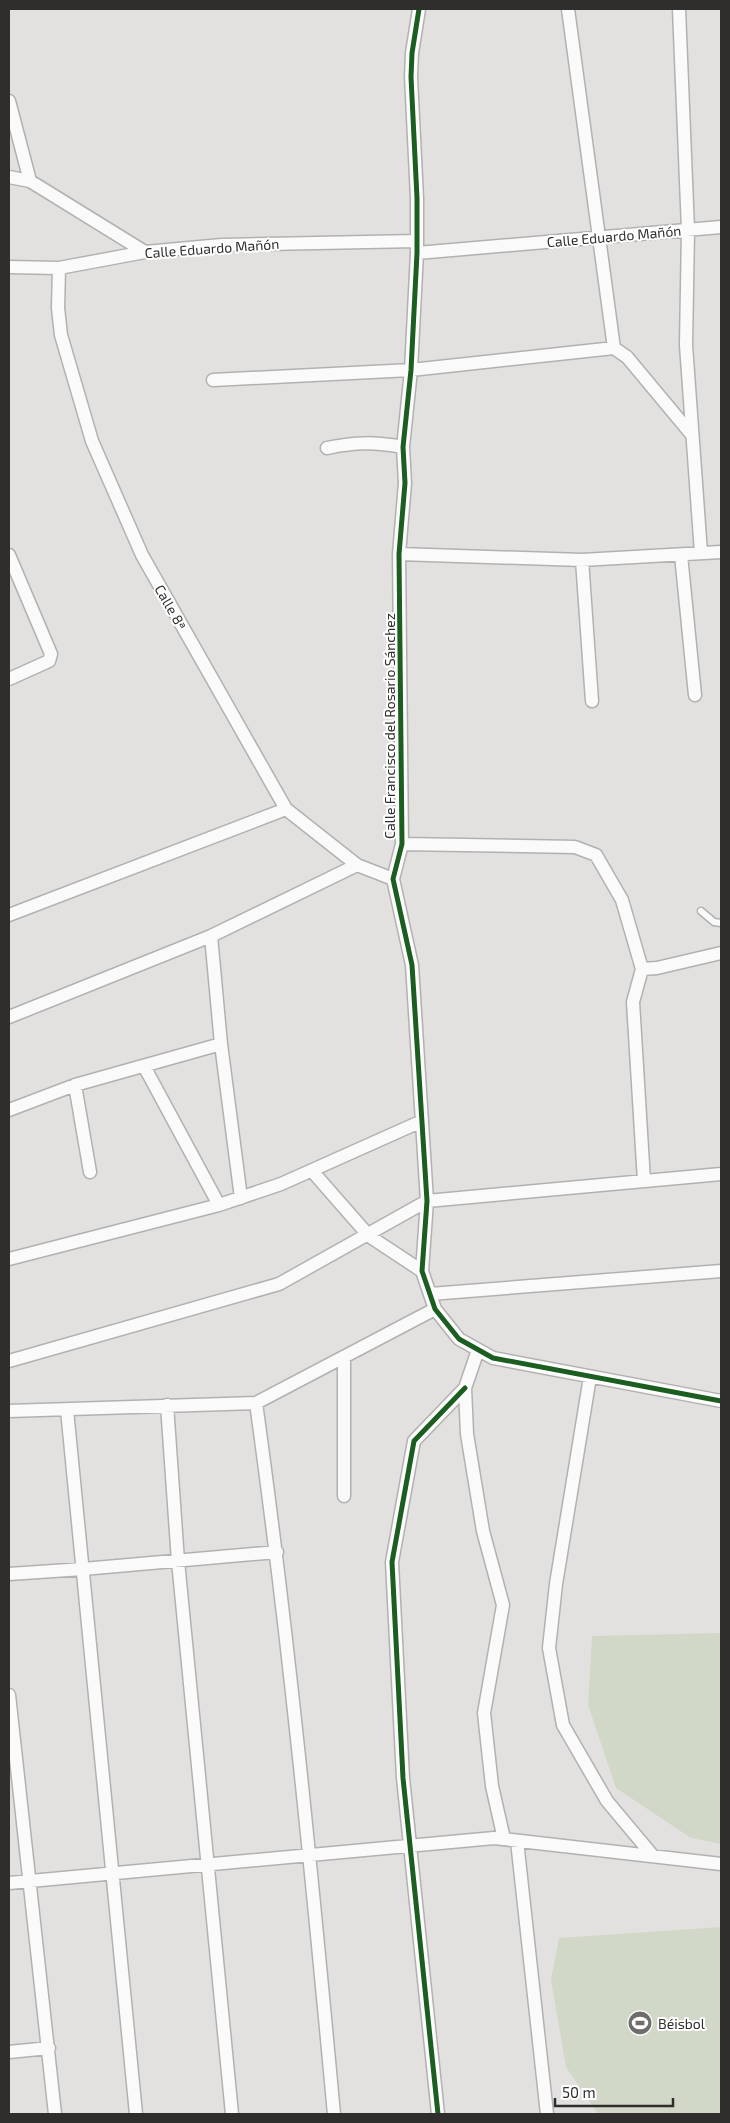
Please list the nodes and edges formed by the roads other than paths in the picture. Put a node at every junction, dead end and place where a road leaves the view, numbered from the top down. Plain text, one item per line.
1 (420, 9) edge
2 (568, 9) edge
3 (679, 9) edge
4 (9, 101) edge
5 (9, 177) edge
6 (30, 181) junction
7 (721, 227) edge
8 (688, 230) junction
9 (598, 237) junction
10 (417, 247) junction
11 (145, 252) junction
12 (9, 267) edge
13 (59, 268) junction
14 (614, 348) junction
15 (411, 370) junction
16 (213, 380) dead end
17 (692, 435) junction
18 (403, 447) junction
19 (327, 448) dead end
20 (721, 552) edge
21 (702, 553) junction
22 (399, 554) junction
23 (9, 555) edge
24 (681, 555) junction
25 (582, 560) junction
26 (14, 582) edge
27 (9, 678) edge
28 (695, 695) dead end
29 (592, 700) dead end
30 (286, 809) junction
31 (402, 844) junction
32 (357, 865) junction
33 (393, 879) junction
34 (701, 911) dead end
35 (9, 915) edge
36 (721, 923) edge
37 (211, 936) junction
38 (721, 953) edge
39 (642, 969) junction
40 (9, 1017) edge
41 (221, 1044) junction
42 (144, 1066) junction
43 (75, 1086) junction
44 (9, 1110) edge
45 (422, 1121) junction
46 (90, 1172) dead end
47 (313, 1172) junction
48 (721, 1174) edge
49 (644, 1181) junction
50 (241, 1198) junction
51 (427, 1201) junction
52 (219, 1205) junction
53 (368, 1236) junction
54 (9, 1259) edge
55 (422, 1271) junction
56 (721, 1271) edge
57 (430, 1294) junction
58 (435, 1309) junction
59 (478, 1350) junction
60 (344, 1357) junction
61 (9, 1361) edge
62 (590, 1378) junction
63 (465, 1388) junction
64 (721, 1402) edge
65 (256, 1403) junction
66 (167, 1405) junction
67 (67, 1410) junction
68 (9, 1411) edge
69 (344, 1496) dead end
70 (277, 1552) junction
71 (178, 1560) junction
72 (83, 1570) junction
73 (9, 1574) edge
74 (9, 1695) edge
75 (510, 1840) junction
76 (411, 1844) junction
77 (310, 1854) junction
78 (653, 1856) junction
79 (208, 1864) junction
80 (721, 1864) edge
81 (112, 1873) junction
82 (31, 1881) junction
83 (9, 1884) edge
84 (48, 2048) junction
85 (9, 2052) edge
86 (55, 2114) edge
87 (136, 2114) edge
88 (232, 2114) edge
89 (334, 2114) edge
90 (438, 2114) edge
91 (547, 2114) edge

1 - 10 street, Calle Francisco del Rosario Sánchez
2 - 9 street
3 - 8 street
4 - 6 street
5 - 6 street
6 - 11 street
7 - 8 street, Calle Eduardo Mañón
8 - 9 street, Calle Eduardo Mañón
8 - 17 street
9 - 10 street, Calle Eduardo Mañón
9 - 14 street
10 - 11 street, Calle Eduardo Mañón
10 - 15 street, Calle Francisco del Rosario Sánchez
11 - 13 street, Calle Eduardo Mañón
12 - 13 street, Calle Eduardo Mañón
13 - 30 street, Calle 8ª
14 - 15 street
14 - 17 street
15 - 16 street
15 - 18 street, Calle Francisco del Rosario Sánchez
17 - 21 street
18 - 19 street
18 - 22 street, Calle Francisco del Rosario Sánchez
20 - 21 street
21 - 24 street
22 - 25 street
22 - 31 street, Calle Francisco del Rosario Sánchez
23 - 26 street
24 - 25 street
24 - 28 street
25 - 29 street
26 - 27 street
30 - 32 street, Calle 8ª
30 - 35 street
31 - 33 street, Calle Francisco del Rosario Sánchez
31 - 39 street
32 - 33 street, Calle 8ª
32 - 37 street
33 - 45 street, Calle Francisco del Rosario Sánchez
34 - 36 lane
37 - 40 street
37 - 41 street
38 - 39 street
39 - 49 street
41 - 42 street
41 - 50 street
42 - 43 street
42 - 52 street
43 - 44 street
43 - 46 street
45 - 47 street
45 - 51 street, Calle Francisco del Rosario Sánchez
47 - 50 street
47 - 53 street
48 - 49 street
49 - 51 street
50 - 52 street
51 - 53 street
51 - 55 street, Calle Francisco del Rosario Sánchez
52 - 54 street
53 - 55 street
53 - 61 street
55 - 57 street, Calle Francisco del Rosario Sánchez
56 - 57 street
57 - 58 street, Calle Francisco del Rosario Sánchez
58 - 59 street, Calle Francisco del Rosario Sánchez
58 - 60 street
59 - 62 street, Calle Francisco del Rosario Sánchez
59 - 63 street
60 - 65 street
60 - 69 street
62 - 64 street, Calle Francisco del Rosario Sánchez
62 - 78 street
63 - 75 street
63 - 76 street
65 - 66 street
65 - 70 street
66 - 67 street
66 - 71 street
67 - 68 street
67 - 72 street
70 - 71 street
70 - 77 street
71 - 72 street
71 - 79 street
72 - 73 street
72 - 81 street
74 - 82 street
75 - 76 street
75 - 78 street
75 - 91 street
76 - 77 street
76 - 90 street
77 - 79 street
77 - 89 street
78 - 80 street
79 - 81 street
79 - 88 street
81 - 82 street
81 - 87 street
82 - 83 street
82 - 84 street
84 - 85 street
84 - 86 street

